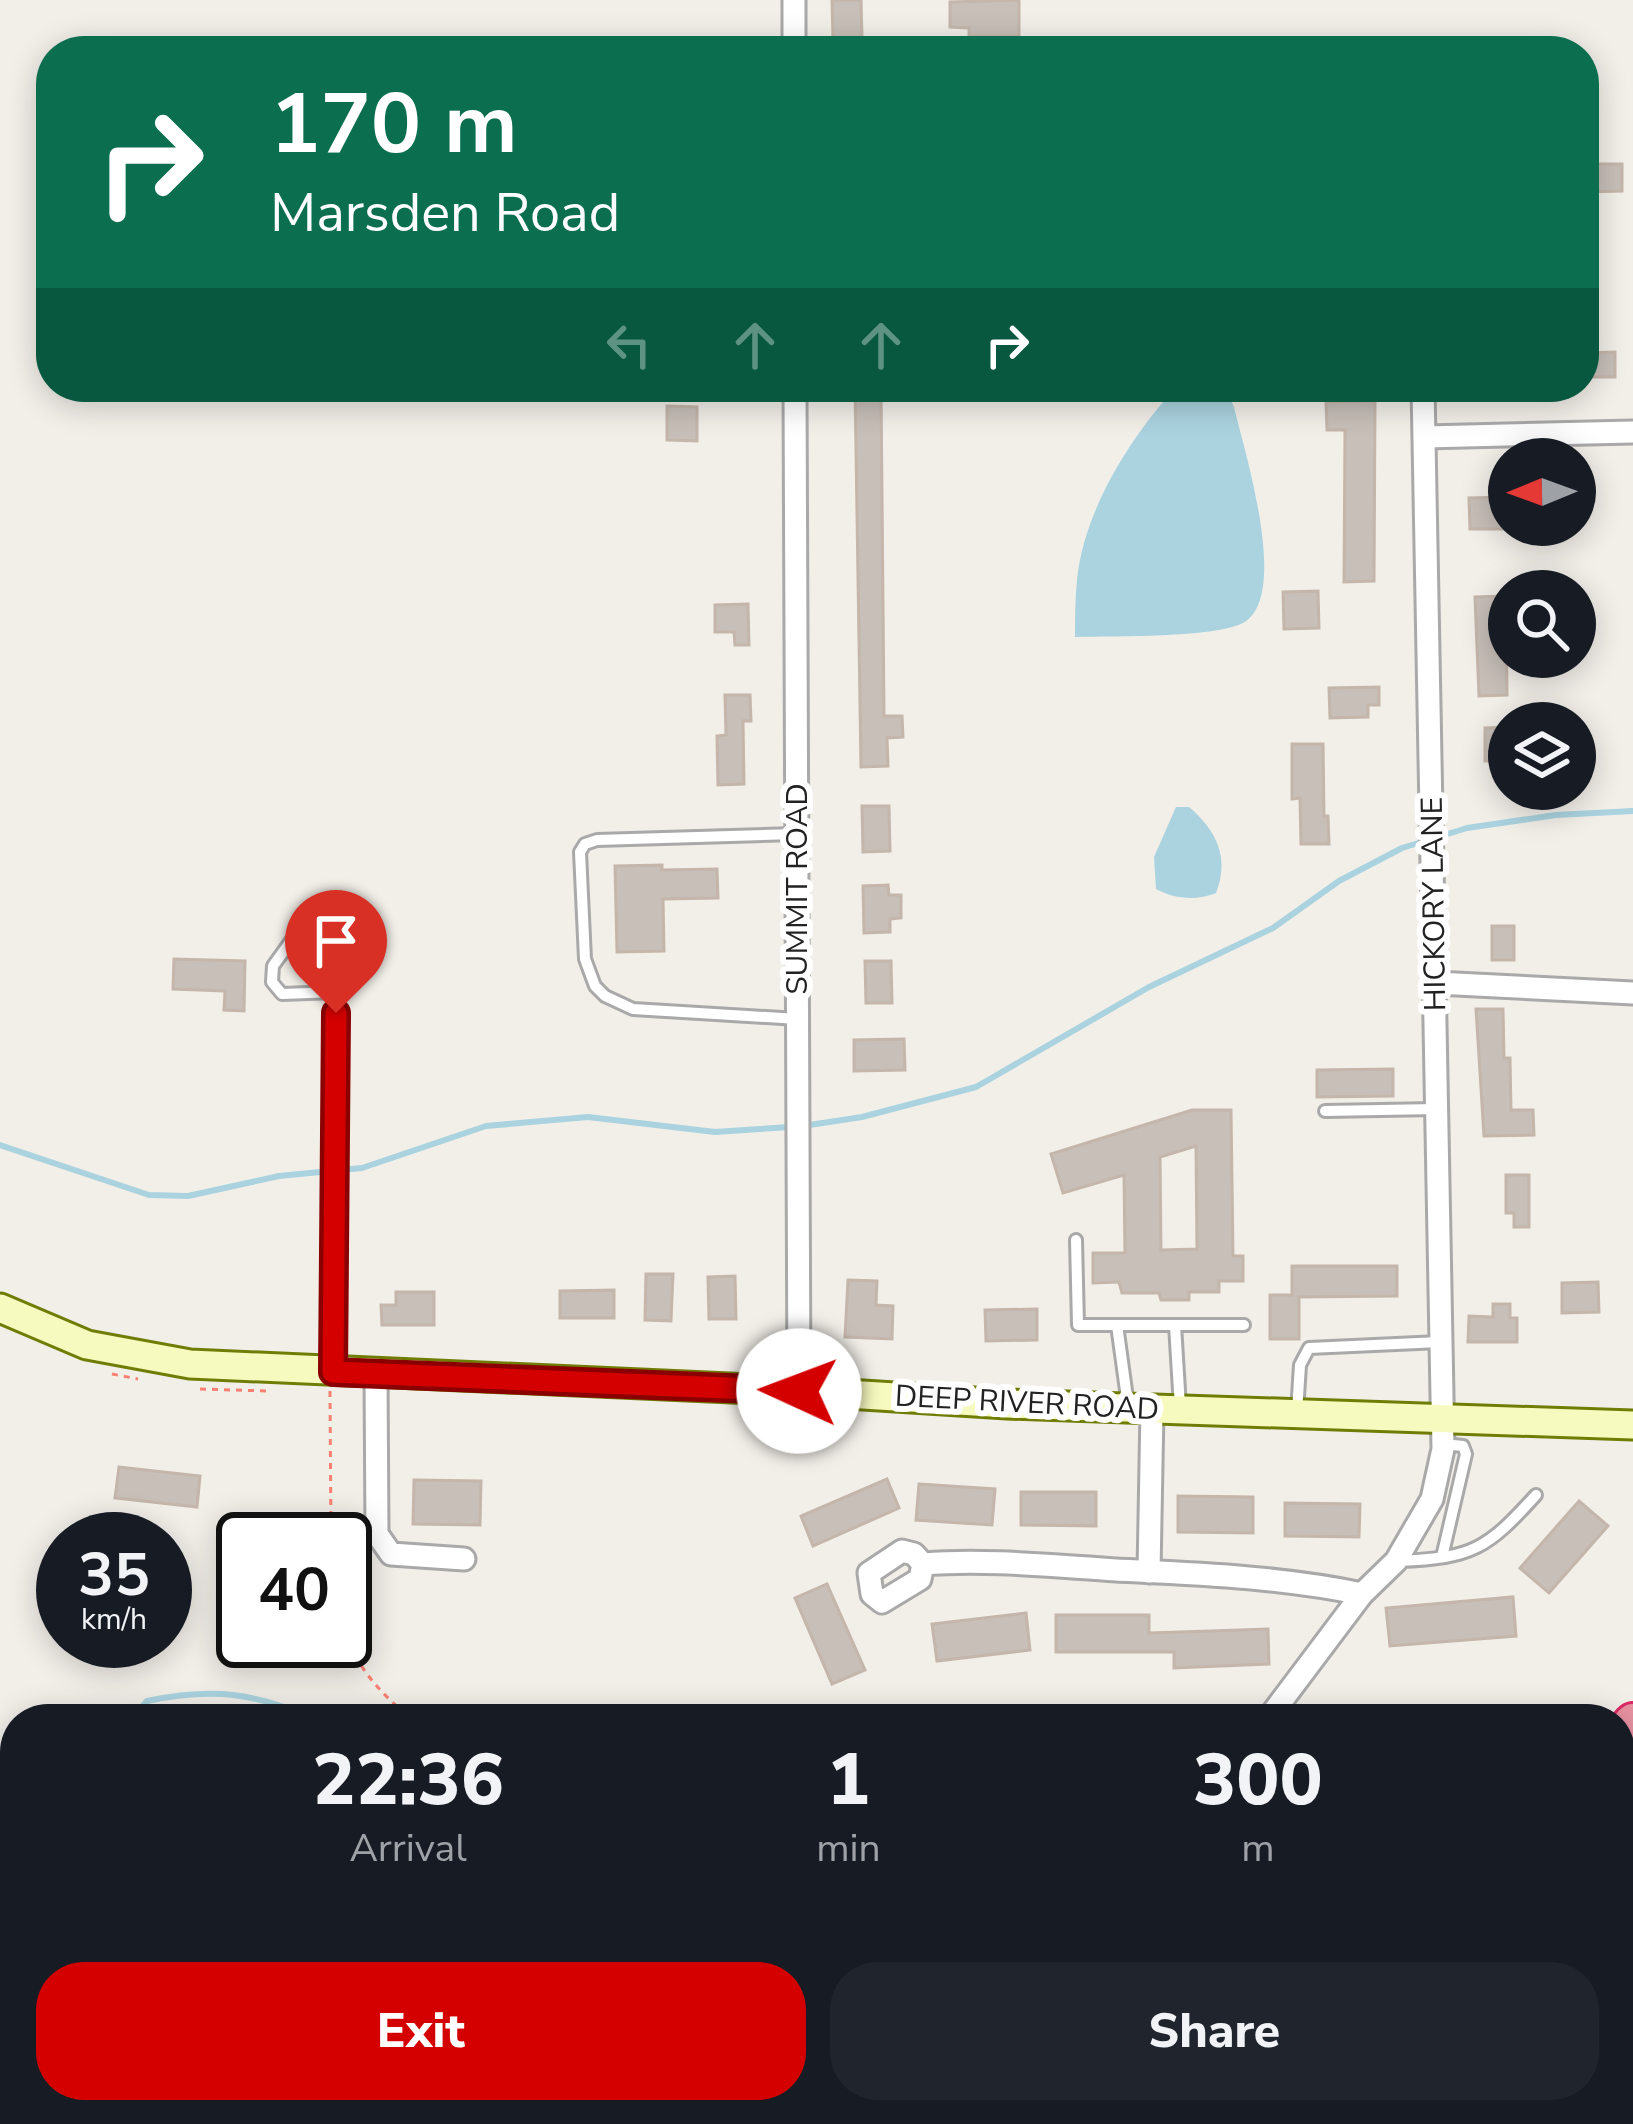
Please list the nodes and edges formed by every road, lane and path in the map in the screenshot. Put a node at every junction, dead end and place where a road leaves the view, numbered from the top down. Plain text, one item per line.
1 (794, 0) edge
2 (794, 36) edge
3 (795, 402) edge
4 (1424, 402) edge
5 (1633, 432) edge
6 (1425, 437) junction
7 (797, 834) junction
8 (1436, 983) junction
9 (1633, 993) edge
10 (336, 1002) junction
11 (798, 1019) junction
12 (1438, 1108) junction
13 (1325, 1112) dead end
14 (1076, 1240) dead end
15 (0, 1308) edge
16 (1117, 1325) junction
17 (1174, 1325) junction
18 (1244, 1325) dead end
19 (1443, 1342) junction
20 (376, 1373) junction
21 (331, 1381) junction
22 (799, 1391) junction
23 (1153, 1410) junction
24 (1297, 1415) junction
25 (1633, 1426) edge
26 (1453, 1428) junction
27 (1466, 1454) junction
28 (1536, 1495) dead end
29 (331, 1512) edge
30 (1442, 1557) junction
31 (464, 1559) dead end
32 (1396, 1561) junction
33 (923, 1564) dead end
34 (1149, 1572) junction
35 (1362, 1594) junction
36 (364, 1668) edge
37 (394, 1704) edge
38 (1284, 1704) edge

1 - 2 street
3 - 7 street, SUMMIT ROAD
4 - 6 street, HICKORY LANE
5 - 6 street
6 - 8 street, HICKORY LANE
7 - 11 street, SUMMIT ROAD
7 - 11 lane
8 - 9 street
8 - 12 street, HICKORY LANE
10 - 10 lane
10 - 21 street
11 - 22 street, SUMMIT ROAD
12 - 13 lane
12 - 19 street, HICKORY LANE
14 - 16 lane
15 - 21 street, DEEP RIVER ROAD
16 - 17 lane
16 - 23 lane
17 - 18 lane
17 - 23 lane
19 - 24 lane
19 - 26 street, HICKORY LANE
20 - 21 street, DEEP RIVER ROAD
20 - 22 street, DEEP RIVER ROAD
20 - 31 street
21 - 29 path
22 - 23 street, DEEP RIVER ROAD
23 - 24 street, DEEP RIVER ROAD
23 - 34 street
24 - 26 street, DEEP RIVER ROAD
25 - 26 street, DEEP RIVER ROAD
26 - 27 lane
26 - 27 lane
26 - 32 street, HICKORY LANE
27 - 30 lane
28 - 30 lane
30 - 32 lane
32 - 35 street, HICKORY LANE
33 - 34 street
34 - 35 street
35 - 38 street, HICKORY LANE
36 - 37 path

